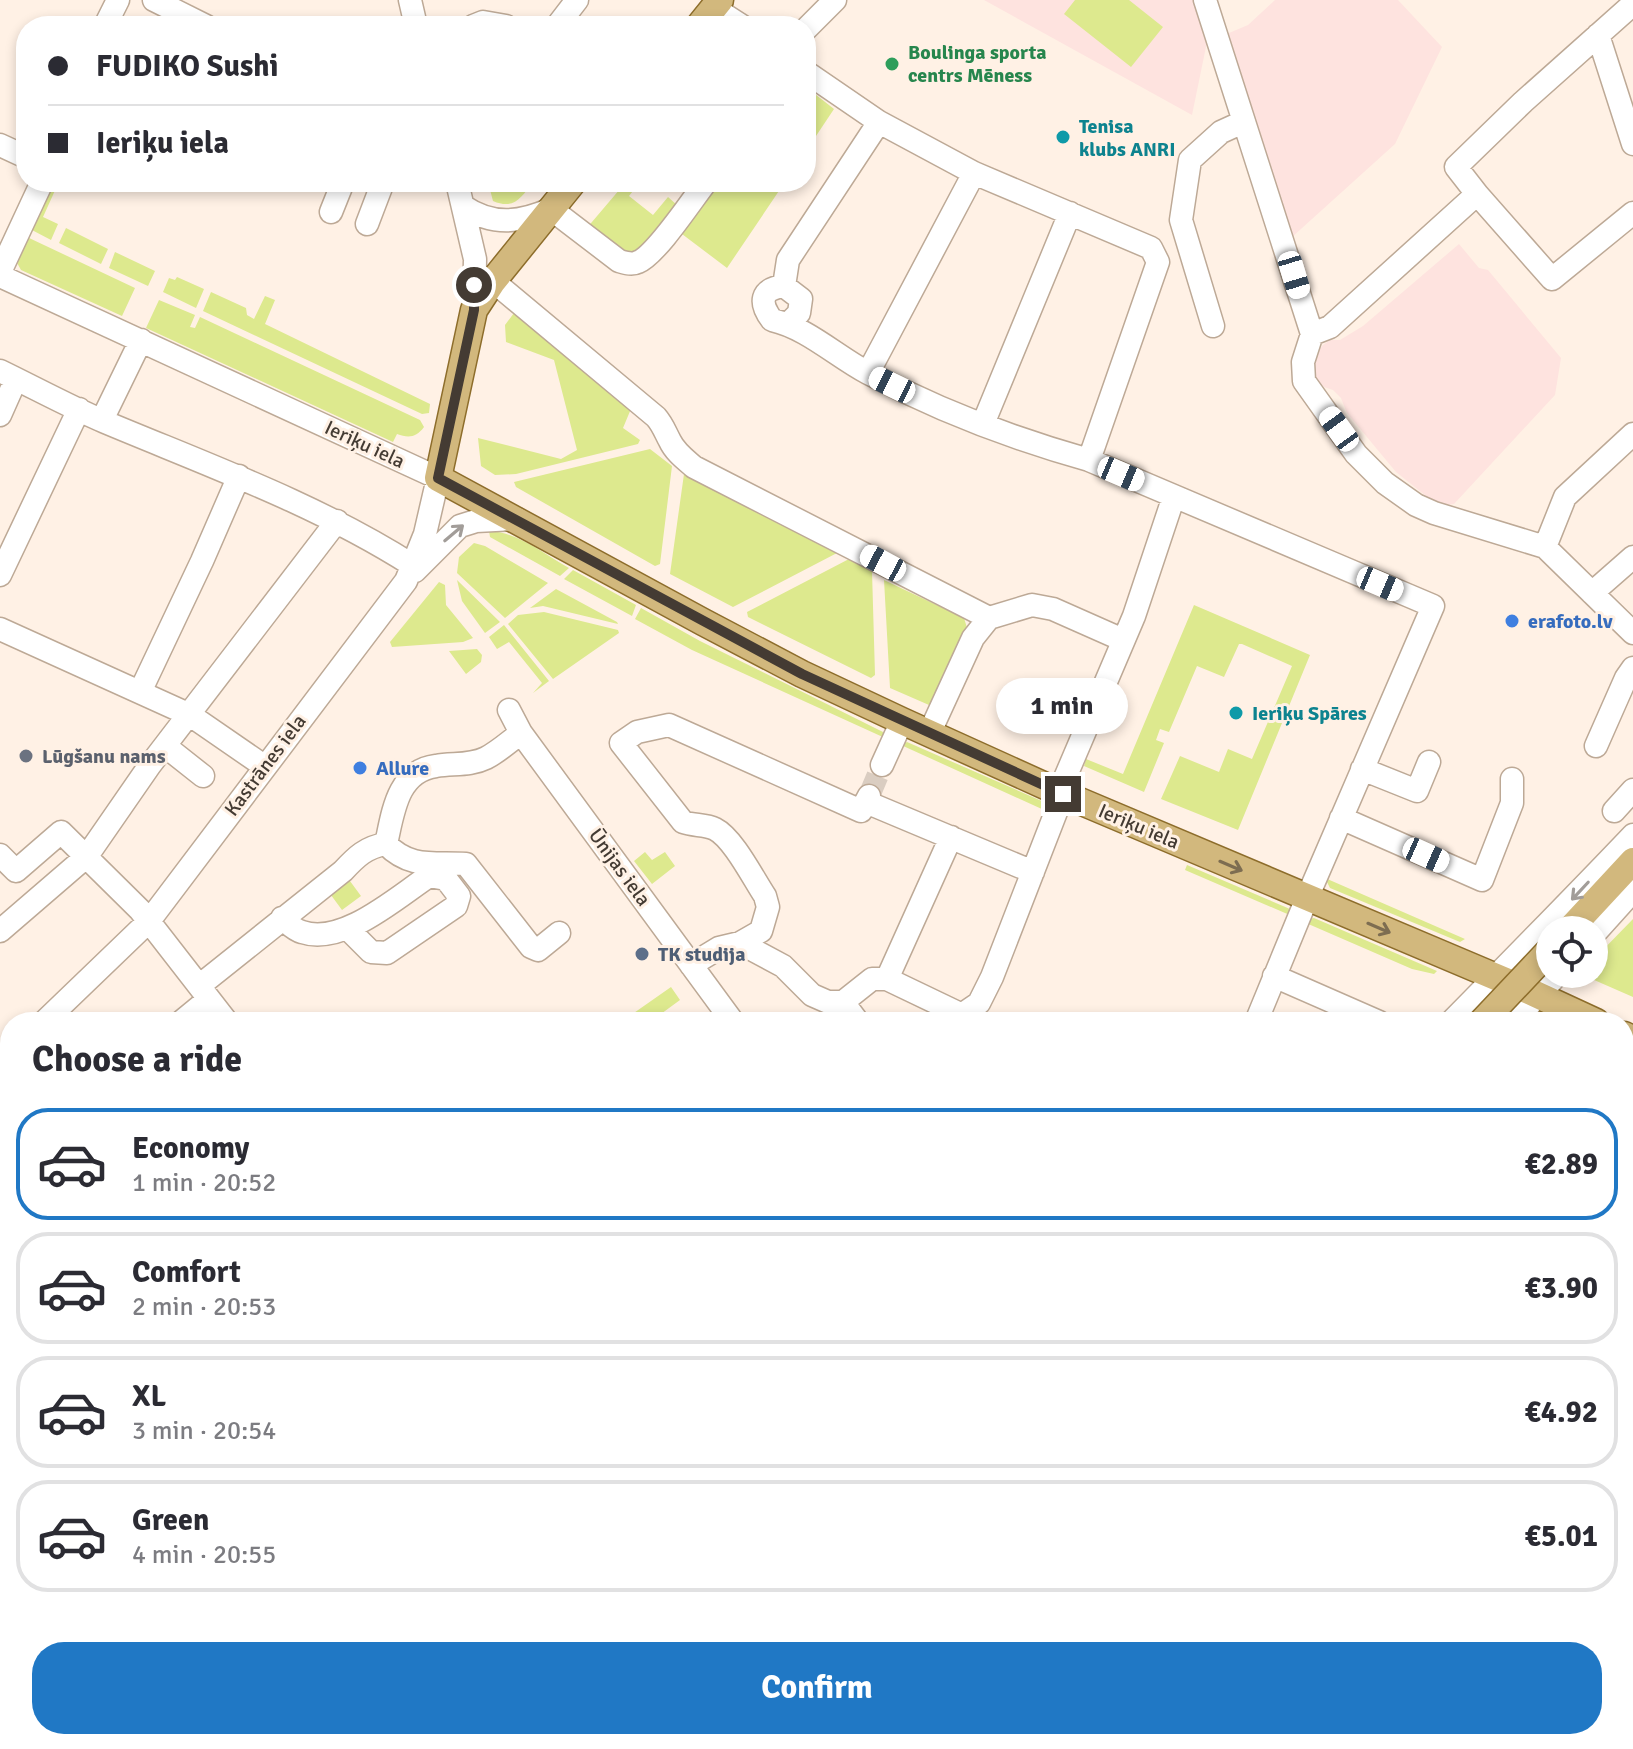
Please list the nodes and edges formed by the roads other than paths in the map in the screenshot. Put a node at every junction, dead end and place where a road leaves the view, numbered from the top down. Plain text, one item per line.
1 (154, 0) edge
2 (577, 0) edge
3 (835, 0) edge
4 (1211, 3) edge
5 (1633, 4) edge
6 (184, 16) edge
7 (565, 16) edge
8 (816, 19) edge
9 (1598, 35) junction
10 (816, 79) edge
11 (879, 122) junction
12 (1243, 122) junction
13 (1633, 144) edge
14 (974, 173) junction
15 (37, 192) edge
16 (339, 192) edge
17 (379, 192) edge
18 (460, 192) edge
19 (565, 192) edge
20 (698, 192) edge
21 (1477, 194) junction
22 (463, 206) junction
23 (551, 209) junction
24 (331, 212) dead end
25 (1070, 213) junction
26 (1633, 213) edge
27 (367, 224) dead end
28 (1190, 249) junction
29 (1157, 257) junction
30 (0, 274) edge
31 (493, 281) junction
32 (474, 310) junction
33 (1213, 326) dead end
34 (1312, 334) junction
35 (141, 340) junction
36 (868, 373) junction
37 (8, 375) edge
38 (79, 409) junction
39 (0, 415) edge
40 (102, 420) junction
41 (983, 424) junction
42 (1633, 434) edge
43 (1089, 460) junction
44 (239, 476) junction
45 (438, 478) junction
46 (1174, 496) junction
47 (518, 519) junction
48 (337, 521) junction
49 (1545, 547) junction
50 (1633, 557) edge
51 (409, 573) junction
52 (0, 575) edge
53 (1592, 593) junction
54 (989, 618) junction
55 (0, 629) edge
56 (1633, 633) edge
57 (1123, 640) junction
58 (1633, 668) edge
59 (140, 692) junction
60 (509, 710) dead end
61 (190, 715) junction
62 (902, 721) junction
63 (521, 733) junction
64 (929, 734) junction
65 (165, 746) junction
66 (1596, 746) dead end
67 (1429, 762) dead end
68 (882, 765) tunnel mouth
69 (264, 766) junction
70 (1362, 769) junction
71 (203, 776) dead end
72 (1512, 779) dead end
73 (1633, 790) edge
74 (1061, 793) junction
75 (1614, 811) dead end
76 (1341, 818) junction
77 (1633, 835) edge
78 (951, 837) junction
79 (386, 844) junction
80 (0, 855) edge
81 (87, 856) junction
82 (1633, 861) edge
83 (1033, 872) junction
84 (1633, 891) edge
85 (0, 898) edge
86 (1307, 898) junction
87 (1582, 916) edge
88 (282, 918) junction
89 (1608, 919) edge
90 (149, 921) junction
91 (8, 923) edge
92 (348, 929) junction
93 (559, 933) dead end
94 (740, 943) junction
95 (691, 965) junction
96 (1536, 965) edge
97 (875, 973) junction
98 (1274, 976) junction
99 (1494, 977) junction
100 (1545, 988) edge
101 (204, 993) junction
102 (1538, 995) junction
103 (843, 1002) junction
104 (54, 1012) edge
105 (189, 1012) edge
106 (219, 1012) edge
107 (726, 1012) edge
108 (850, 1012) edge
109 (944, 1012) edge
110 (965, 1012) edge
111 (1260, 1012) edge
112 (1356, 1012) edge
113 (1461, 1012) edge
114 (1491, 1012) edge
115 (1522, 1012) edge
116 (1575, 1012) edge

1 - 6 street
2 - 7 street
3 - 8 street
4 - 12 street
5 - 9 street
9 - 13 street
9 - 21 street
10 - 11 street
11 - 14 street
11 - 36 street
12 - 28 street
12 - 34 street
14 - 25 street
14 - 36 street
15 - 30 street
16 - 24 street
17 - 27 street
18 - 22 street
19 - 23 main road
20 - 23 street
21 - 26 street
21 - 34 street
22 - 23 street
22 - 32 street
23 - 31 main road
25 - 29 street
25 - 41 street
28 - 29 street
28 - 33 street
29 - 43 street
30 - 35 street, Ieriķu iela
31 - 32 main road
31 - 54 street
32 - 45 main road
34 - 49 street
35 - 40 street
35 - 45 street, Ieriķu iela
36 - 41 street
37 - 38 street
37 - 39 street
38 - 40 street
38 - 52 street
40 - 44 street
41 - 43 street
42 - 49 street
43 - 46 street
44 - 48 street
44 - 59 street
45 - 47 main road, Ieriķu iela
45 - 51 street, Kastrānes iela
46 - 57 street
46 - 70 street
51 -> 47 street
47 - 62 main road, Ieriķu iela
48 - 51 street
48 - 61 street
49 - 53 street
50 - 53 street
51 - 69 street, Kastrānes iela
53 - 56 street
54 - 57 street
54 - 64 street
55 - 59 street
57 - 74 street
58 - 66 street
59 - 61 street
60 - 63 street, Ūnijas iela
61 - 65 street
61 - 69 street
62 - 64 main road, Ieriķu iela
62 - 68 street
63 - 79 street
63 - 95 street, Ūnijas iela
64 - 74 main road, Ieriķu iela
65 - 71 street
65 - 81 street
67 - 70 street
69 - 90 street, Kastrānes iela
70 - 76 street
72 - 76 street
73 - 75 street
74 - 83 street
74 -> 86 main road, Ieriķu iela
76 - 86 street
77 -> 99 street
78 - 83 street
78 - 94 street
78 - 97 street
79 - 88 street
79 - 93 street
80 - 81 street
81 - 90 street
81 - 91 street
82 - 87 main road
83 - 110 street
84 - 89 street
85 - 91 street
86 - 98 street
86 -> 99 main road, Ieriķu iela
88 - 92 street
88 - 101 street
90 - 101 street
90 - 104 street, Kastrānes iela
92 - 92 street
94 - 95 street
94 - 103 street
95 - 107 street, Ūnijas iela
96 - 114 main road, bridge
97 - 103 street
97 - 109 street
98 - 111 street
98 - 112 street
99 - 102 main road, Ieriķu iela
99 - 113 street
100 - 102 street
101 - 105 street
101 - 106 street
102 - 115 street
102 - 116 main road, Ieriķu iela
103 - 108 street

